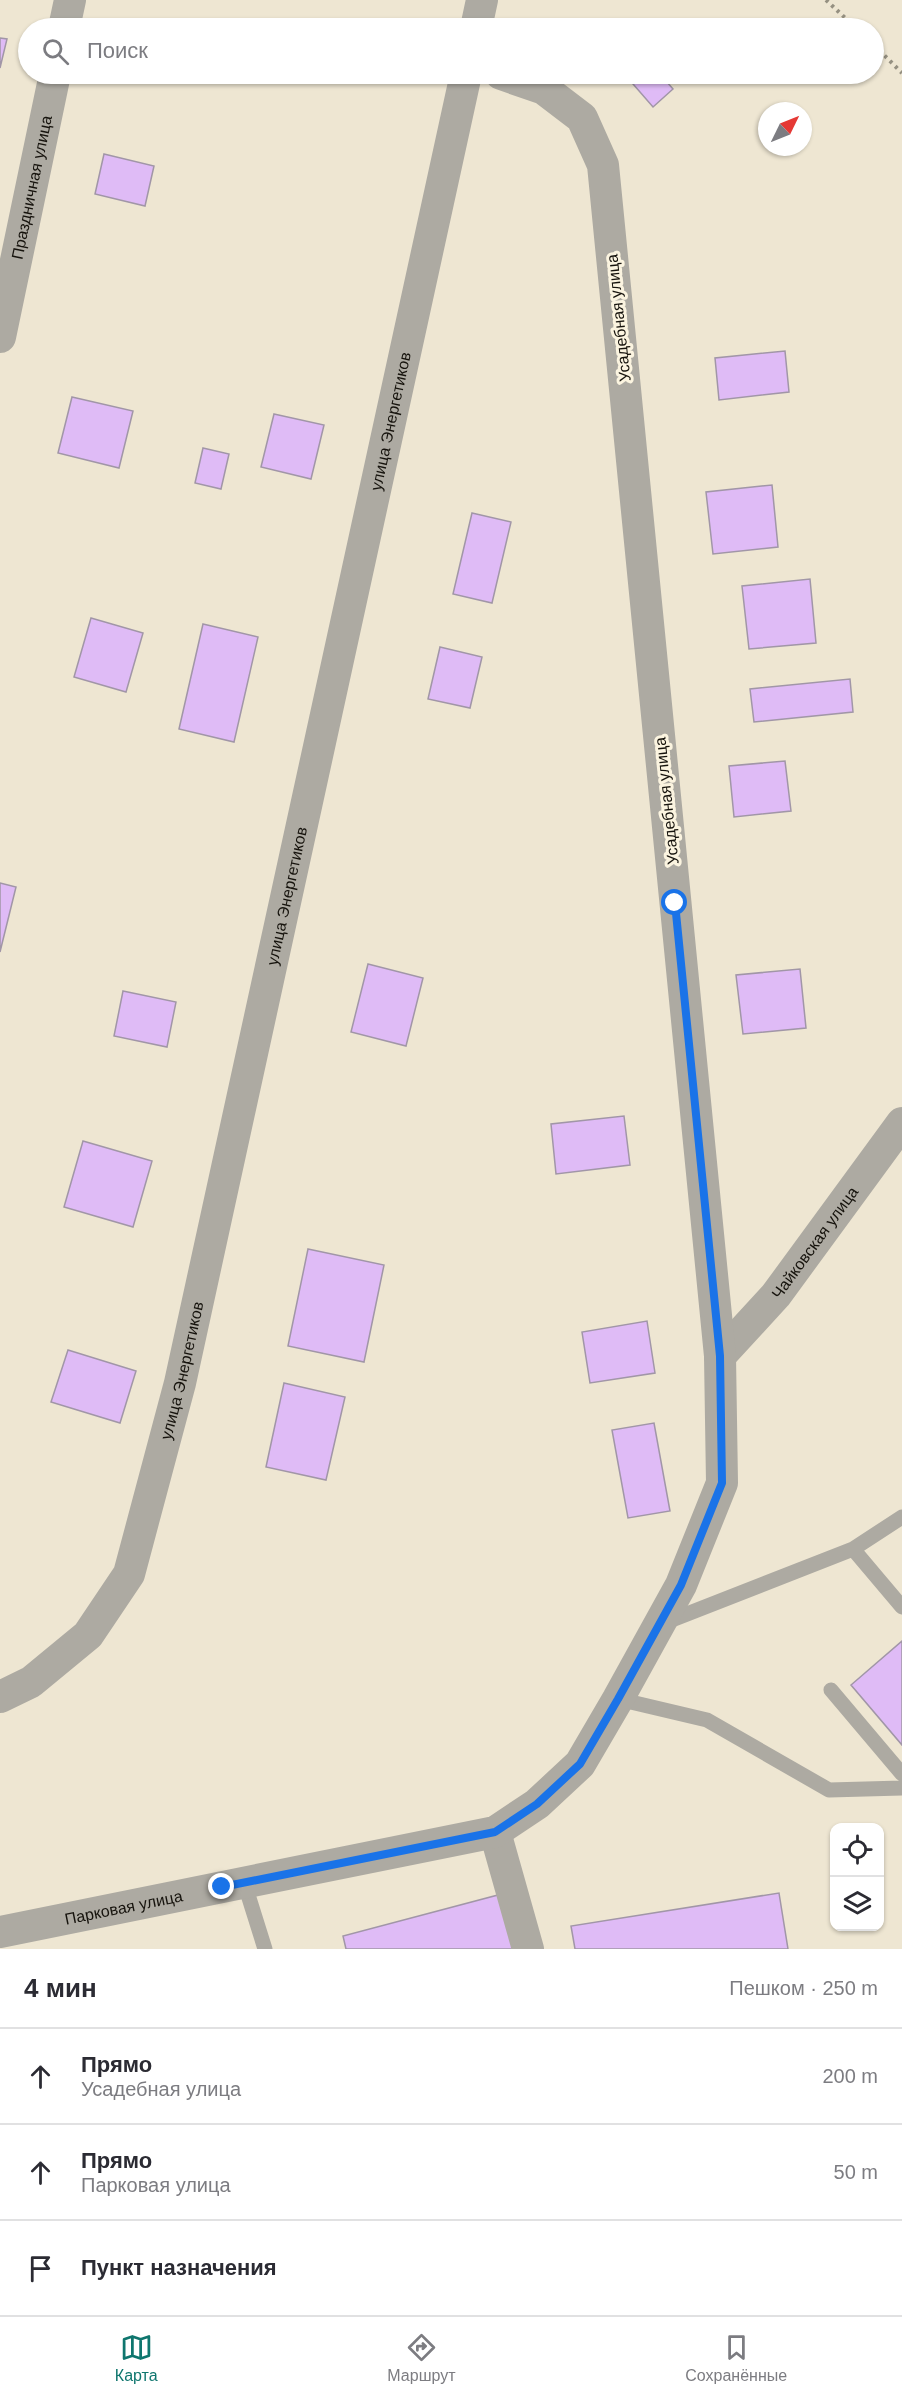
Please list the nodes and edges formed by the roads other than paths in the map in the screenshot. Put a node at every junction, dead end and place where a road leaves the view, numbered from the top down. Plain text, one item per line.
1 (70, 0) edge
2 (482, 0) edge
3 (66, 18) edge
4 (478, 18) edge
5 (53, 84) edge
6 (464, 84) edge
7 (530, 84) edge
8 (0, 337) edge
9 (902, 1123) edge
10 (720, 1356) junction
11 (902, 1517) edge
12 (853, 1549) junction
13 (902, 1607) edge
14 (659, 1625) junction
15 (831, 1690) dead end
16 (0, 1697) edge
17 (618, 1699) junction
18 (902, 1774) edge
19 (902, 1788) edge
20 (495, 1832) junction
21 (244, 1882) junction
22 (0, 1932) edge
23 (265, 1949) edge
24 (528, 1949) edge

1 - 3 street
2 - 4 street
5 - 8 street, Праздничная улица
6 - 16 street, улица Энергетиков
7 - 10 street, Усадебная улица
9 - 10 street, Чайковская улица
10 - 14 street, Усадебная улица
11 - 12 lane
12 - 13 lane
12 - 14 lane
14 - 17 street, Усадебная улица
15 - 18 lane
17 - 19 lane
17 - 20 street, Усадебная улица
20 - 21 street, Парковая улица
20 - 24 street
21 - 22 street, Парковая улица
21 - 23 lane

